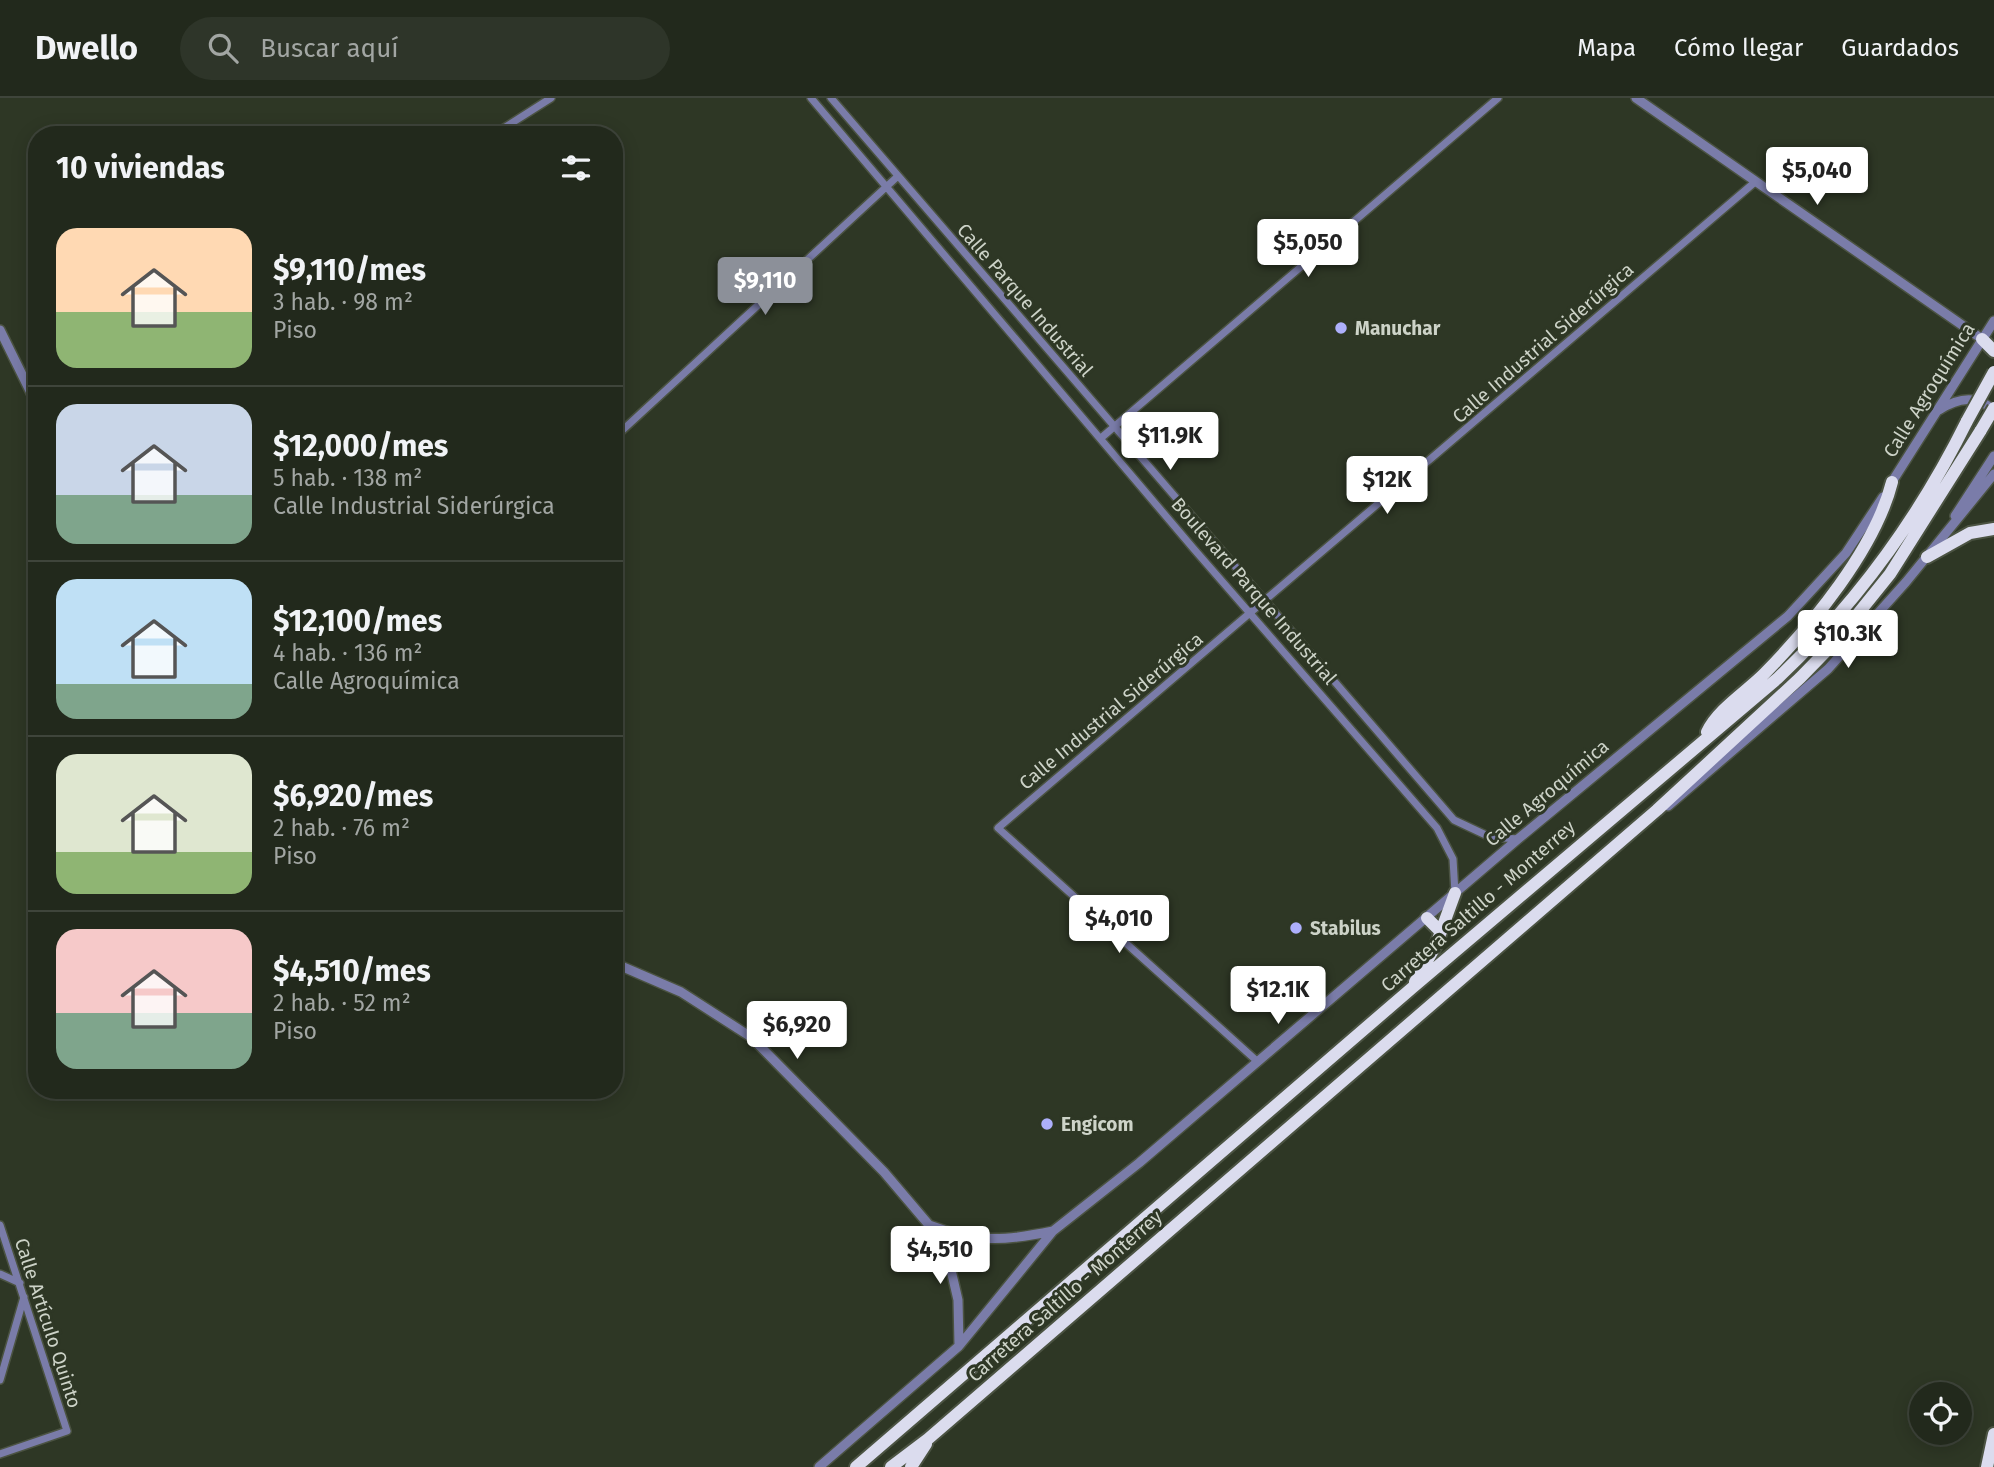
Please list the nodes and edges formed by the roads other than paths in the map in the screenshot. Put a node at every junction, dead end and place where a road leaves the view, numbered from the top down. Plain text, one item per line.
1 (551, 98) edge
2 (811, 98) edge
3 (831, 98) edge
4 (1498, 98) edge
5 (1636, 98) edge
6 (507, 126) edge
7 (898, 176) junction
8 (1755, 182) junction
9 (886, 186) junction
10 (1994, 321) edge
11 (0, 330) edge
12 (1982, 339) junction
13 (1994, 351) edge
14 (1994, 372) edge
15 (28, 387) edge
16 (1994, 409) edge
17 (1935, 412) junction
18 (1113, 427) junction
19 (623, 430) edge
20 (1101, 438) junction
21 (1994, 456) edge
22 (1994, 474) edge
23 (1892, 482) junction
24 (1952, 524) junction
25 (1994, 529) edge
26 (1927, 557) junction
27 (1264, 603) junction
28 (1253, 613) junction
29 (1360, 710) junction
30 (1347, 722) junction
31 (1704, 738) junction
32 (1401, 759) junction
33 (1387, 770) junction
34 (1441, 806) junction
35 (1657, 810) junction
36 (1428, 817) junction
37 (1518, 839) junction
38 (1455, 893) junction
39 (1427, 918) junction
40 (1441, 932) junction
41 (623, 967) edge
42 (1412, 988) junction
43 (1258, 1062) junction
44 (0, 1224) edge
45 (929, 1225) junction
46 (1053, 1231) junction
47 (0, 1274) edge
48 (20, 1283) junction
49 (24, 1297) junction
50 (959, 1346) junction
51 (0, 1380) edge
52 (1994, 1434) edge
53 (928, 1439) junction
54 (0, 1454) edge
55 (819, 1467) edge
56 (856, 1467) edge
57 (891, 1467) edge
58 (911, 1467) edge
59 (1987, 1467) edge

1 - 6 street
2 - 9 street, Boulevard Parque Industrial
3 - 7 street, Calle Parque Industrial
4 - 18 street
5 - 8 street
7 - 9 street
7 - 18 street, Calle Parque Industrial
8 - 12 street
8 - 27 street, Calle Industrial Siderúrgica
9 - 19 street
9 - 20 street, Boulevard Parque Industrial
10 - 12 street, Calle Agroquímica
11 - 15 street
12 - 13 highway
12 - 17 street, Calle Agroquímica
14 - 31 highway, Carretera Saltillo - Monterrey, bridge
16 - 17 street
16 - 35 highway, Carretera Saltillo - Monterrey, bridge
17 - 23 street, Calle Agroquímica
18 - 20 street
18 - 27 street, Calle Parque Industrial
20 - 28 street, Boulevard Parque Industrial
21 - 24 street
22 - 24 street
23 - 31 highway
23 - 37 street, Calle Agroquímica
24 - 26 street
25 - 26 highway
26 - 35 street
27 - 28 street, Calle Industrial Siderúrgica
27 - 29 street, Calle Parque Industrial
28 - 30 street, Boulevard Parque Industrial
28 - 43 street, Calle Industrial Siderúrgica
29 - 30 street
29 - 32 street, Calle Parque Industrial
30 - 33 street, Boulevard Parque Industrial
31 - 42 highway, Carretera Saltillo - Monterrey
32 - 33 street
32 - 34 street, Calle Parque Industrial
33 - 36 street, Boulevard Parque Industrial
34 - 36 street
34 - 37 street, Calle Parque Industrial
35 - 53 highway, Carretera Saltillo - Monterrey
36 - 38 street, Boulevard Parque Industrial
37 - 38 street, Calle Agroquímica
38 - 39 street, Calle Agroquímica
38 - 40 highway
39 - 40 highway
39 - 43 street, Calle Agroquímica
40 - 42 highway
41 - 45 street
42 - 56 highway, Carretera Saltillo - Monterrey
43 - 46 street, Calle Agroquímica
44 - 48 street, Calle Artículo Quinto
45 - 46 street
45 - 50 street
46 - 50 street, Calle Agroquímica
47 - 48 street
48 - 49 street, Calle Artículo Quinto
49 - 51 street
49 - 54 street, Calle Artículo Quinto
50 - 55 street, Calle Agroquímica
52 - 59 highway
53 - 57 highway, Carretera Saltillo - Monterrey
53 - 58 highway

